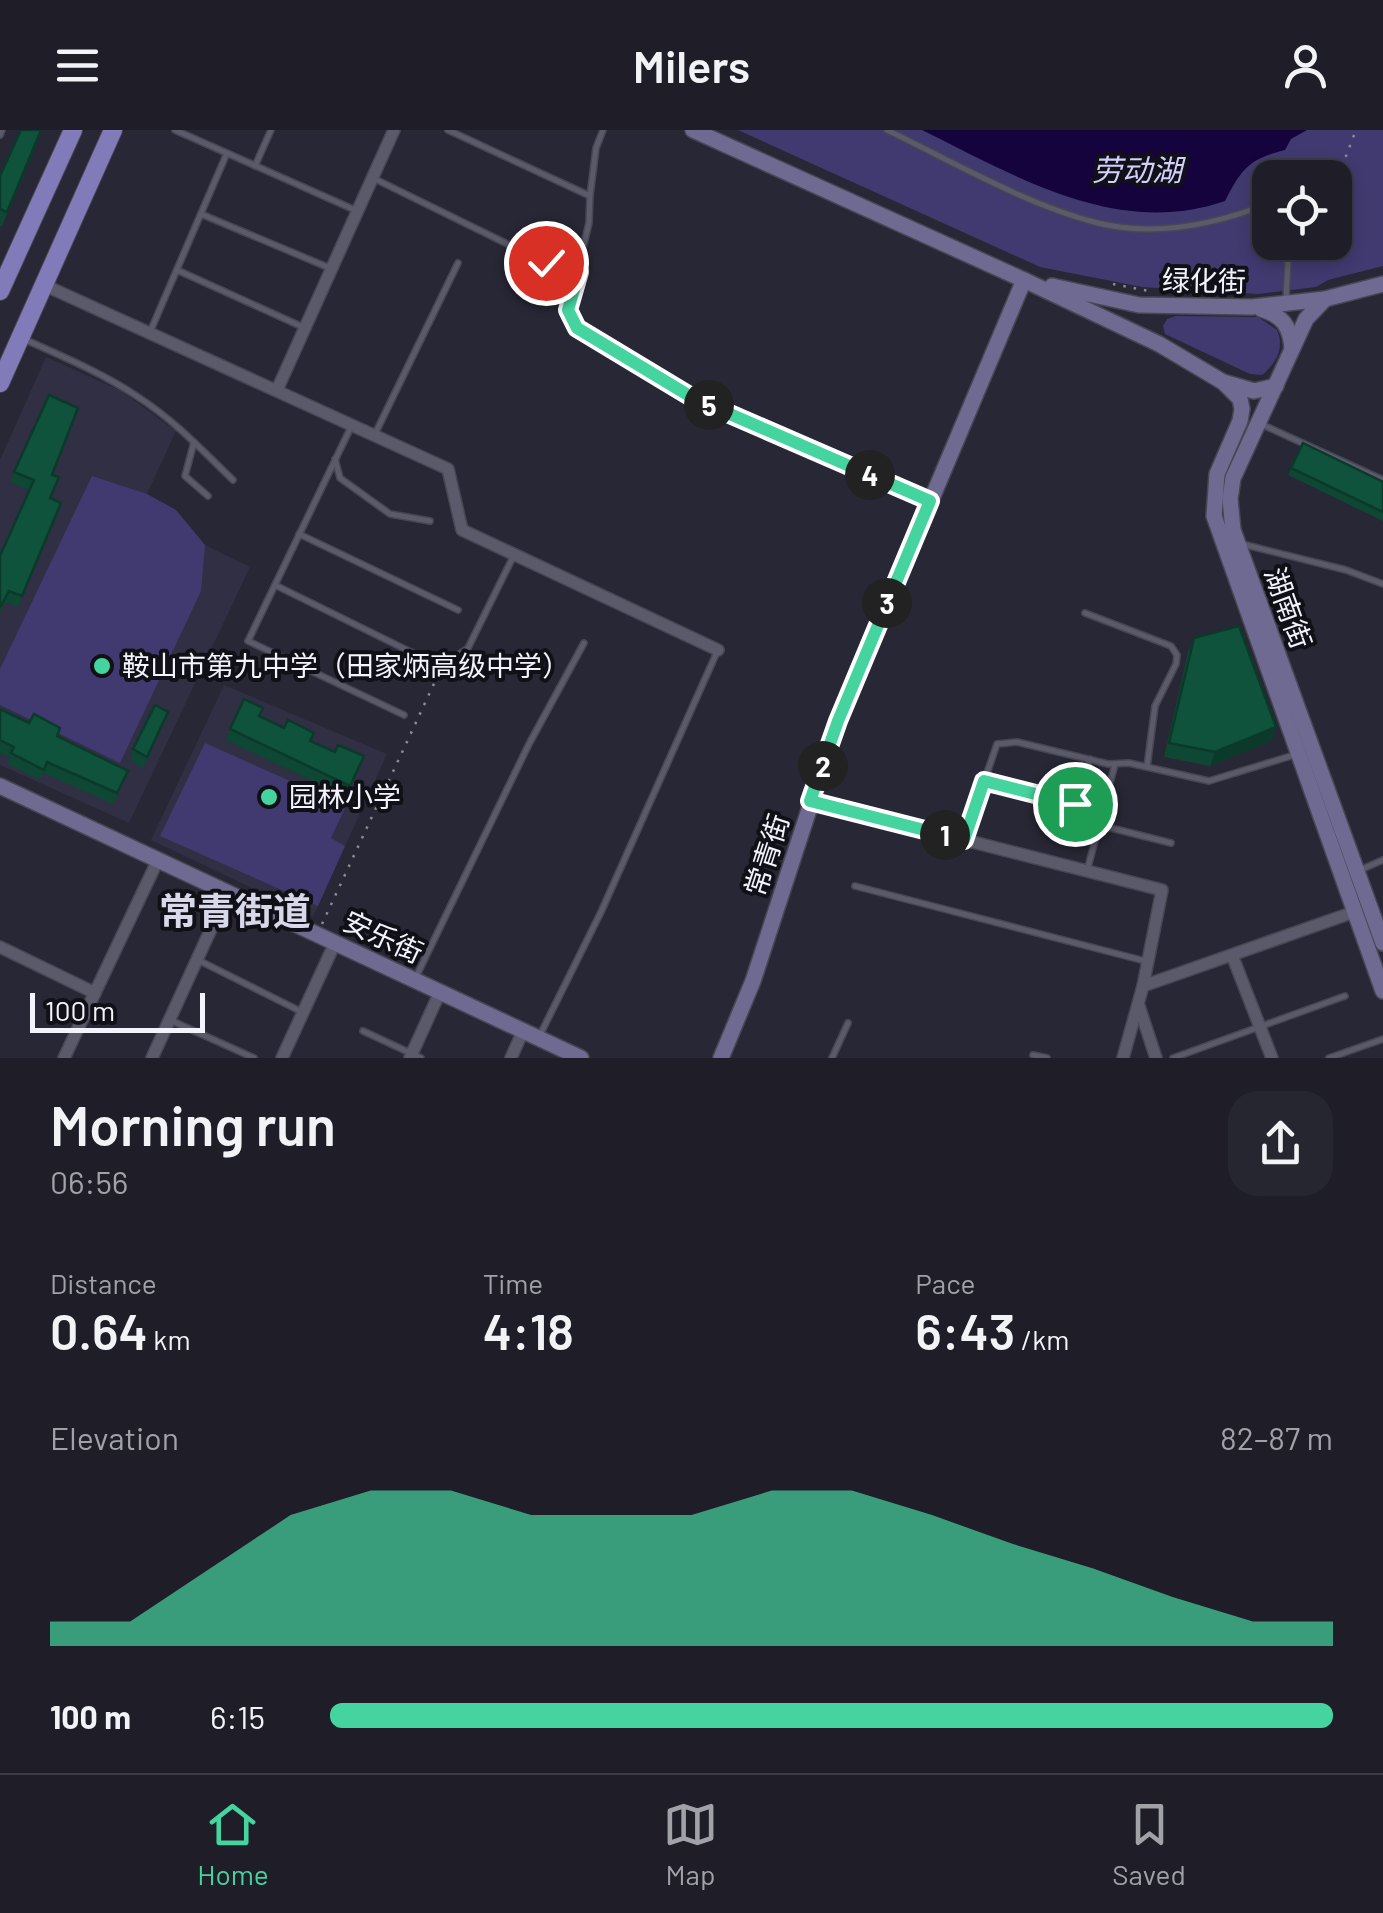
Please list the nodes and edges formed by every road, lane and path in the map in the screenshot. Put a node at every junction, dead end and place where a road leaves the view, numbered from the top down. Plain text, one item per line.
1 (73, 130) edge
2 (113, 130) edge
3 (174, 130) edge
4 (272, 130) edge
5 (394, 130) edge
6 (448, 130) edge
7 (602, 130) edge
8 (693, 130) edge
9 (887, 130) edge
10 (1356, 130) edge
11 (227, 153) junction
12 (1339, 160) edge
13 (255, 166) junction
14 (372, 178) junction
15 (590, 196) junction
16 (1252, 210) edge
17 (358, 211) junction
18 (201, 214) junction
19 (1287, 260) edge
20 (458, 263) dead end
21 (332, 268) junction
22 (176, 270) junction
23 (579, 272) junction
24 (1024, 280) junction
25 (44, 284) junction
26 (1114, 284) dead end
27 (1383, 284) edge
28 (0, 291) edge
29 (1151, 291) dead end
30 (1325, 298) junction
31 (1286, 305) junction
32 (1170, 306) junction
33 (1252, 306) junction
34 (305, 328) junction
35 (150, 332) junction
36 (20, 338) junction
37 (1158, 344) junction
38 (1292, 348) junction
39 (1223, 382) junction
40 (0, 383) edge
41 (1276, 386) junction
42 (277, 390) junction
43 (1259, 423) junction
44 (352, 424) junction
45 (375, 434) junction
46 (194, 442) junction
47 (335, 458) junction
48 (234, 480) dead end
49 (1383, 480) edge
50 (208, 496) dead end
51 (930, 501) junction
52 (430, 521) dead end
53 (300, 534) junction
54 (1238, 543) junction
55 (514, 554) junction
56 (1383, 584) edge
57 (275, 585) junction
58 (458, 610) dead end
59 (1086, 614) dead end
60 (584, 643) dead end
61 (718, 650) joint
62 (419, 656) dead end
63 (442, 666) joint
64 (404, 715) dead end
65 (1297, 754) junction
66 (1090, 760) junction
67 (1114, 764) junction
68 (1147, 767) junction
69 (984, 781) junction
70 (0, 786) edge
71 (810, 801) junction
72 (1099, 825) junction
73 (964, 840) junction
74 (1171, 843) dead end
75 (1383, 860) edge
76 (158, 862) junction
77 (1087, 871) junction
78 (1357, 871) junction
79 (854, 886) dead end
80 (227, 894) junction
81 (1354, 912) junction
82 (318, 934) junction
83 (1383, 942) edge
84 (335, 943) junction
85 (0, 947) edge
86 (1232, 955) junction
87 (197, 960) junction
88 (1148, 961) junction
89 (414, 979) junction
90 (1143, 986) junction
91 (1383, 991) edge
92 (95, 992) junction
93 (440, 992) junction
94 (1345, 996) dead end
95 (1139, 1006) junction
96 (303, 1012) junction
97 (169, 1020) junction
98 (848, 1023) dead end
99 (1260, 1027) junction
100 (363, 1031) dead end
101 (523, 1031) junction
102 (539, 1038) junction
103 (1383, 1039) edge
104 (1033, 1055) dead end
105 (414, 1057) edge
106 (64, 1058) edge
107 (152, 1058) edge
108 (254, 1058) edge
109 (282, 1058) edge
110 (511, 1058) edge
111 (581, 1058) edge
112 (721, 1058) edge
113 (832, 1058) edge
114 (1047, 1058) edge
115 (1123, 1058) edge
116 (1156, 1058) edge
117 (1173, 1058) edge
118 (1272, 1058) edge
119 (1330, 1058) edge

1 - 28 main road
2 - 25 main road
3 - 11 lane
4 - 13 lane
5 - 14 street
6 - 15 lane
7 - 15 lane
8 - 24 main road, 绿化街
9 - 16 lane
10 - 12 path
11 - 13 lane
11 - 18 lane
13 - 17 lane
14 - 17 street
14 - 23 lane
15 - 23 lane
17 - 21 street
18 - 21 lane
18 - 22 lane
19 - 31 lane
20 - 45 lane
21 - 34 street
22 - 34 lane
22 - 35 lane
23 - 51 lane
24 - 32 main road, 绿化街
24 - 37 main road, 绿化街
24 - 51 main road, 常青街
25 - 35 street
25 - 36 main road
26 - 29 path
27 - 30 main road, 绿化街
30 - 31 main road, 绿化街
30 - 38 main road, 湖南街
31 - 33 main road, 绿化街
32 - 33 main road, 绿化街
32 - 37 main road
33 - 38 main road
34 - 42 street
35 - 42 street
36 - 40 main road
36 - 46 lane
37 - 39 main road, 绿化街
38 - 41 main road, 湖南街
39 - 41 main road, 绿化街
39 - 65 main road, 湖南街
41 - 43 main road, 湖南街
42 - 44 street
43 - 49 lane
43 - 54 main road, 湖南街
44 - 45 street
44 - 47 lane
45 - 55 street
46 - 48 lane
46 - 50 lane
47 - 52 lane
47 - 53 lane
51 - 71 main road, 常青街
53 - 57 lane
53 - 58 lane
54 - 56 lane
54 - 78 main road, 湖南街
55 - 61 street
55 - 63 lane
57 - 62 lane
57 - 64 lane
59 - 68 lane
60 - 89 lane
61 - 102 lane
63 - 82 path
65 - 68 lane
65 - 81 main road, 湖南街
66 - 67 lane
66 - 69 lane
66 - 69 lane
67 - 68 lane
67 - 72 lane
69 - 73 lane
70 - 76 main road, 安乐街
71 - 73 street
71 - 112 main road, 常青街
72 - 74 lane
72 - 77 lane
73 - 77 street
75 - 78 lane
76 - 80 main road, 安乐街
76 - 92 street
77 - 88 street
78 - 83 main road, 湖南街
79 - 88 lane
80 - 82 main road, 安乐街
80 - 87 street
81 - 86 street
81 - 91 main road, 湖南街
82 - 84 main road, 安乐街
84 - 89 main road, 安乐街
84 - 96 street
85 - 92 street
86 - 90 street
86 - 99 street
87 - 96 lane
87 - 97 street
88 - 90 street
89 - 93 main road, 安乐街
90 - 95 street
92 - 106 street
93 - 101 main road, 安乐街
93 - 105 street
94 - 99 lane
95 - 115 street
95 - 116 street
96 - 109 street
97 - 107 street
97 - 108 lane
98 - 113 lane
99 - 117 lane
99 - 118 street
100 - 105 lane
101 - 102 main road, 安乐街
101 - 110 street
102 - 111 main road, 安乐街
103 - 119 lane
104 - 114 lane

